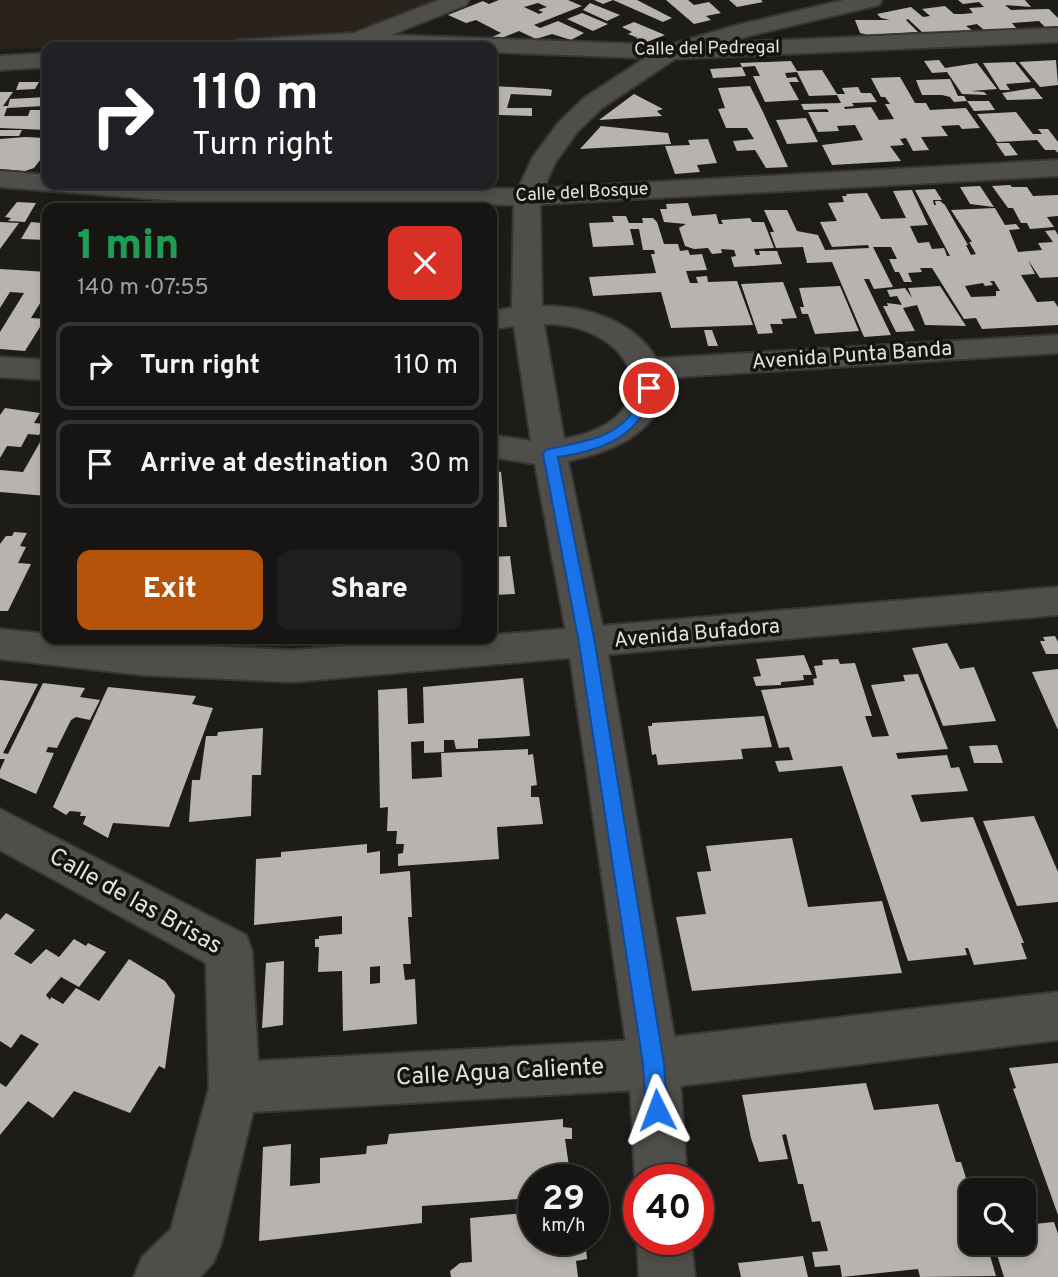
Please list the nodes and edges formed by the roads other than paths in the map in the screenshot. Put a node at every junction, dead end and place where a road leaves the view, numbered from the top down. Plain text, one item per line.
1 (457, 0) edge
2 (854, 1) edge
3 (1058, 35) edge
4 (357, 40) junction
5 (324, 42) edge
6 (409, 42) edge
7 (497, 45) edge
8 (670, 52) junction
9 (42, 60) edge
10 (0, 63) edge
11 (1058, 168) edge
12 (0, 179) edge
13 (42, 183) edge
14 (128, 189) edge
15 (527, 197) junction
16 (527, 313) junction
17 (497, 319) edge
18 (1058, 344) edge
19 (0, 367) edge
20 (646, 369) junction
21 (42, 370) edge
22 (497, 448) edge
23 (550, 454) junction
24 (1058, 601) edge
25 (587, 643) junction
26 (0, 644) edge
27 (0, 828) edge
28 (1058, 1016) edge
29 (654, 1064) junction
30 (234, 1088) junction
31 (660, 1164) edge
32 (665, 1255) edge
33 (162, 1277) edge
34 (667, 1277) edge

1 - 4 street
2 - 8 street
3 - 8 street, Calle del Pedregal
4 - 5 street
4 - 6 street, Calle del Pedregal
7 - 8 street, Calle del Pedregal
8 - 15 street
9 - 10 street
11 - 15 street, Calle del Bosque
12 - 13 street
14 - 15 street, Calle del Bosque
15 - 16 street
16 - 17 street
16 - 20 street
16 - 23 street
18 - 20 street, Avenida Punta Banda
19 - 21 street
20 - 23 street
22 - 23 street
23 - 25 street
24 - 25 street, Avenida Bufadora
25 - 26 street, Avenida Bufadora
25 - 29 street
27 - 30 street, Calle de las Brisas
28 - 29 street, Calle Agua Caliente
29 - 30 street, Calle Agua Caliente
29 - 31 street
30 - 33 street, Calle de las Brisas
32 - 34 street

